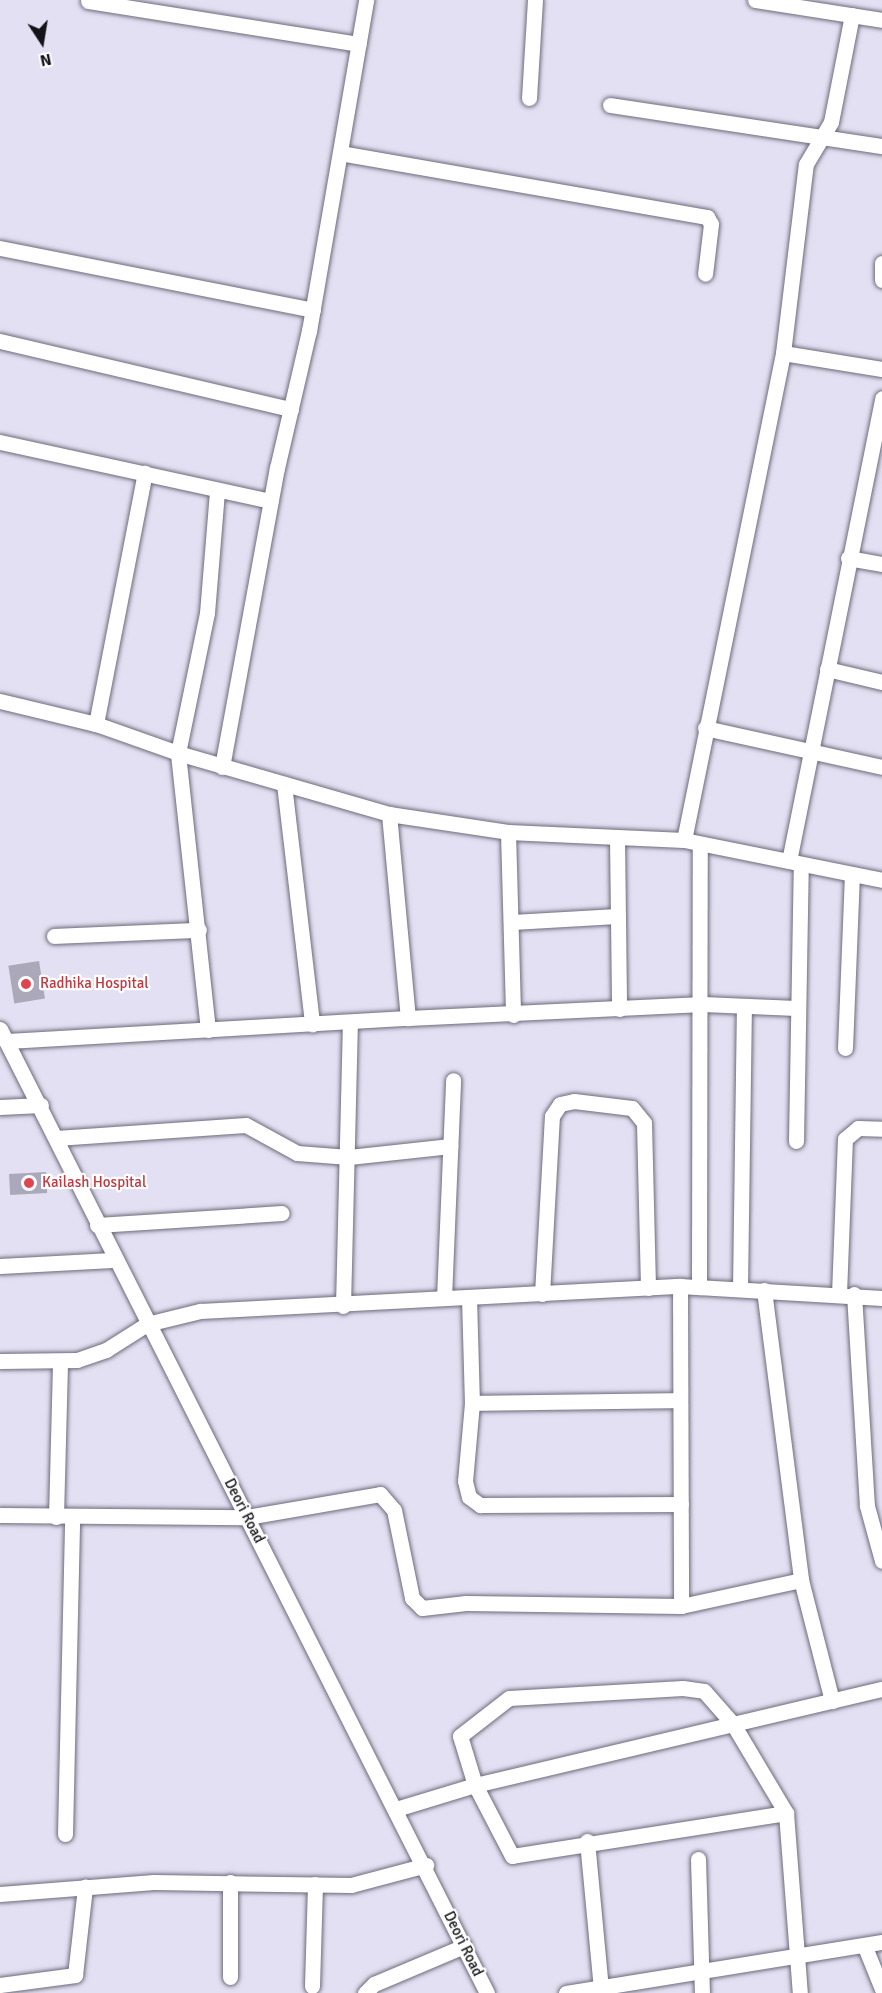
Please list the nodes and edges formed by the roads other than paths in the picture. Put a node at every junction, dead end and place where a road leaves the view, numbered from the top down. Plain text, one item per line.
1 (366, 0) edge
2 (535, 0) edge
3 (755, 0) edge
4 (88, 1) edge
5 (125, 3) edge
6 (799, 3) edge
7 (852, 15) junction
8 (882, 20) edge
9 (359, 44) junction
10 (529, 98) dead end
11 (609, 105) dead end
12 (820, 140) junction
13 (882, 146) edge
14 (340, 153) junction
15 (0, 248) edge
16 (882, 263) edge
17 (705, 274) dead end
18 (882, 280) edge
19 (313, 310) junction
20 (0, 341) edge
21 (783, 353) junction
22 (882, 369) edge
23 (882, 398) edge
24 (291, 409) junction
25 (0, 442) edge
26 (875, 464) edge
27 (145, 474) junction
28 (217, 491) junction
29 (271, 501) junction
30 (848, 558) junction
31 (882, 564) edge
32 (827, 669) junction
33 (882, 682) edge
34 (0, 701) edge
35 (96, 724) junction
36 (705, 728) junction
37 (815, 751) junction
38 (178, 753) junction
39 (222, 766) junction
40 (882, 767) edge
41 (285, 784) junction
42 (389, 814) junction
43 (508, 832) junction
44 (617, 837) junction
45 (684, 840) junction
46 (700, 844) junction
47 (795, 862) junction
48 (852, 874) junction
49 (882, 880) edge
50 (618, 916) junction
51 (511, 922) junction
52 (199, 930) junction
53 (54, 936) dead end
54 (703, 1004) junction
55 (744, 1006) junction
56 (796, 1008) junction
57 (619, 1009) junction
58 (513, 1015) junction
59 (408, 1018) junction
60 (350, 1023) junction
61 (312, 1024) junction
62 (208, 1029) junction
63 (3, 1035) edge
64 (844, 1048) dead end
65 (453, 1080) dead end
66 (41, 1105) junction
67 (0, 1107) edge
68 (882, 1129) edge
69 (56, 1138) junction
70 (795, 1141) dead end
71 (450, 1146) junction
72 (349, 1157) junction
73 (282, 1213) dead end
74 (97, 1225) junction
75 (112, 1260) junction
76 (0, 1266) edge
77 (680, 1286) junction
78 (699, 1287) junction
79 (648, 1288) junction
80 (740, 1289) junction
81 (764, 1290) junction
82 (542, 1293) junction
83 (846, 1294) junction
84 (469, 1297) junction
85 (444, 1298) junction
86 (882, 1298) edge
87 (343, 1306) junction
88 (147, 1324) junction
89 (60, 1360) junction
90 (0, 1361) edge
91 (680, 1400) junction
92 (472, 1404) junction
93 (681, 1504) junction
94 (0, 1515) edge
95 (56, 1517) junction
96 (72, 1517) junction
97 (247, 1517) junction
98 (882, 1561) edge
99 (801, 1580) junction
100 (681, 1606) junction
101 (882, 1689) edge
102 (832, 1701) junction
103 (733, 1724) junction
104 (475, 1785) junction
105 (396, 1809) junction
106 (786, 1813) junction
107 (65, 1834) dead end
108 (587, 1841) junction
109 (698, 1859) dead end
110 (426, 1865) junction
111 (230, 1882) junction
112 (315, 1884) junction
113 (85, 1887) junction
114 (0, 1894) edge
115 (882, 1942) edge
116 (464, 1946) junction
117 (865, 1947) junction
118 (799, 1959) junction
119 (701, 1975) junction
120 (230, 1977) dead end
121 (0, 1985) edge
122 (312, 1986) dead end
123 (601, 1988) junction
124 (882, 1989) edge
125 (365, 1993) edge
126 (487, 1993) edge
127 (566, 1993) edge
128 (702, 1993) edge
129 (800, 1993) edge

1 - 9 street
2 - 10 street
3 - 6 street
4 - 5 street
5 - 9 street
6 - 7 street
7 - 8 street
7 - 12 street
9 - 14 street
11 - 12 street
12 - 13 street
12 - 21 street
14 - 17 street
14 - 19 street
15 - 19 street
16 - 18 street
19 - 24 street
20 - 24 street
21 - 22 street
21 - 36 street
23 - 26 street
24 - 29 street
25 - 27 street
26 - 30 street
27 - 28 street
27 - 35 street
28 - 29 street
28 - 38 street
29 - 39 street
30 - 31 street
30 - 32 street
32 - 33 street
32 - 37 street
34 - 35 street
35 - 38 street
36 - 37 street
36 - 45 street
37 - 40 street
37 - 47 street
38 - 39 street
38 - 52 street
39 - 41 street
41 - 42 street
41 - 61 street
42 - 43 street
42 - 59 street
43 - 44 street
43 - 51 street
44 - 45 street
44 - 50 street
45 - 46 street
46 - 47 street
46 - 54 street
47 - 48 street
47 - 56 street
48 - 49 street
48 - 64 street
50 - 51 street
50 - 57 street
51 - 58 street
52 - 53 street
52 - 62 street
54 - 55 street
54 - 57 street
54 - 78 street
55 - 56 street
55 - 80 street
56 - 70 street
57 - 58 street
58 - 59 street
59 - 60 street
60 - 61 street
60 - 72 street
61 - 62 street
62 - 63 street
63 - 66 street, Deori Road
65 - 71 street
66 - 67 street
66 - 69 street, Deori Road
68 - 83 street
69 - 72 street
69 - 74 street, Deori Road
71 - 72 street
71 - 85 street
72 - 87 street
73 - 74 street
74 - 75 street, Deori Road
75 - 76 street
75 - 88 street, Deori Road
77 - 78 street
77 - 79 street
77 - 91 street
78 - 80 street
79 - 82 street
79 - 82 street
80 - 81 street
81 - 83 street
81 - 99 street
82 - 84 street
83 - 86 street
83 - 98 street
84 - 85 street
84 - 92 street
85 - 87 street
87 - 88 street
88 - 89 street
88 - 97 street, Deori Road
89 - 90 street
89 - 95 street
91 - 92 street
91 - 93 street
92 - 93 street
93 - 100 street
94 - 95 street
95 - 96 street
96 - 97 street
96 - 107 street
97 - 100 street
97 - 105 street, Deori Road
99 - 100 street
99 - 102 street
101 - 102 street
102 - 103 street
103 - 104 street
103 - 104 street
103 - 106 street
104 - 105 street
104 - 108 street
105 - 110 street, Deori Road
106 - 108 street
106 - 118 street
108 - 123 street
109 - 119 street
110 - 112 street
110 - 116 street, Deori Road
111 - 112 street
111 - 113 street
111 - 120 street
112 - 122 street
113 - 114 street
113 - 121 street
115 - 117 street
116 - 125 street
116 - 126 street, Deori Road
117 - 118 street
117 - 124 street
118 - 119 street
118 - 129 street
119 - 123 street
119 - 128 street
123 - 127 street

